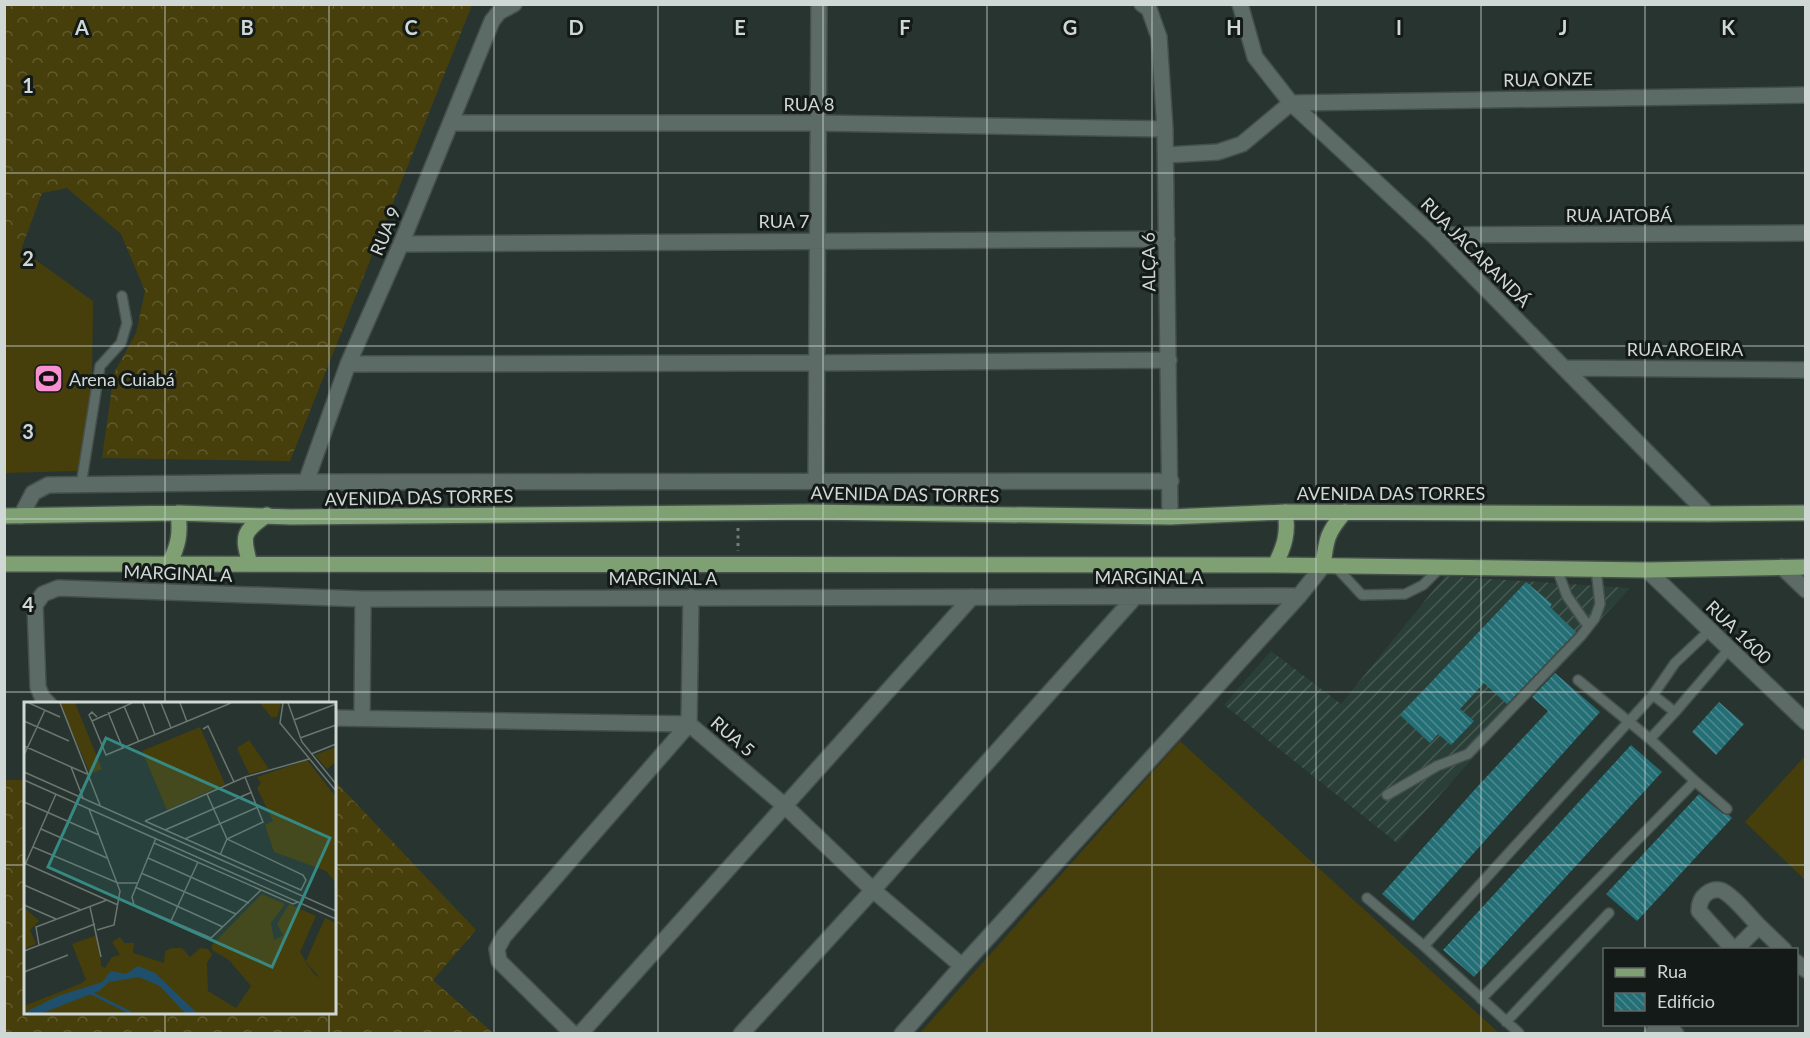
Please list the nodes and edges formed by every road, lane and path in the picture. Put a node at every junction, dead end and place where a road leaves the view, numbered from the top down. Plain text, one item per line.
1 (514, 4) edge
2 (814, 4) edge
3 (820, 4) edge
4 (1240, 4) edge
5 (1146, 7) edge
6 (1806, 95) edge
7 (1291, 103) junction
8 (451, 123) junction
9 (818, 123) junction
10 (1166, 129) junction
11 (1167, 155) junction
12 (1806, 234) edge
13 (1433, 236) junction
14 (1167, 239) junction
15 (817, 240) junction
16 (402, 244) junction
17 (122, 296) dead end
18 (1169, 360) junction
19 (348, 363) junction
20 (816, 363) junction
21 (1564, 368) junction
22 (1806, 369) edge
23 (1170, 481) junction
24 (306, 482) junction
25 (816, 482) junction
26 (81, 484) junction
27 (1285, 512) junction
28 (1345, 512) junction
29 (178, 513) junction
30 (738, 513) junction
31 (1806, 513) edge
32 (1708, 514) junction
33 (267, 515) junction
34 (4, 516) edge
35 (21, 516) junction
36 (1170, 517) junction
37 (4, 564) edge
38 (250, 564) junction
39 (169, 565) junction
40 (739, 565) junction
41 (1275, 565) junction
42 (1329, 566) junction
43 (1441, 567) junction
44 (1782, 567) junction
45 (1806, 567) edge
46 (1557, 569) junction
47 (1596, 569) junction
48 (1647, 570) junction
49 (1806, 590) edge
50 (1299, 596) junction
51 (691, 597) junction
52 (972, 597) junction
53 (1135, 597) junction
54 (363, 599) junction
55 (1588, 626) junction
56 (1709, 631) junction
57 (1729, 649) junction
58 (1578, 680) dead end
59 (1653, 695) junction
60 (47, 702) edge
61 (1675, 712) junction
62 (336, 718) edge
63 (362, 718) junction
64 (1629, 722) junction
65 (1806, 722) edge
66 (689, 724) junction
67 (1650, 739) junction
68 (1695, 781) junction
69 (1387, 795) dead end
70 (785, 806) junction
71 (1727, 809) dead end
72 (873, 890) junction
73 (1367, 898) dead end
74 (1609, 913) dead end
75 (1759, 926) junction
76 (1424, 946) junction
77 (1733, 948) edge
78 (1737, 948) edge
79 (1782, 948) edge
80 (962, 966) junction
81 (1481, 999) junction
82 (1506, 1022) junction
83 (1519, 1033) edge
84 (573, 1034) edge
85 (580, 1034) edge
86 (741, 1034) edge
87 (902, 1034) edge

1 - 8 street, RUA 9
2 - 3 street
3 - 9 street
4 - 7 street, RUA JACARANDÁ
5 - 10 street, ALÇA 6
6 - 7 street, RUA ONZE
7 - 11 street
7 - 13 street, RUA JACARANDÁ
8 - 9 street, RUA 8
8 - 16 street, RUA 9
9 - 10 street, RUA 8
9 - 15 street
10 - 11 street, ALÇA 6
11 - 14 street, ALÇA 6
12 - 13 street, RUA JATOBÁ
13 - 21 street, RUA JACARANDÁ
14 - 15 street, RUA 7
14 - 18 street, ALÇA 6
15 - 16 street, RUA 7
15 - 20 street
16 - 19 street, RUA 9
17 - 26 lane
18 - 20 street
18 - 23 street, ALÇA 6
19 - 20 street
19 - 24 street, RUA 9
20 - 25 street
21 - 22 street, RUA AROEIRA
21 - 32 street, RUA JACARANDÁ
23 - 25 street
23 - 36 street, ALÇA 6
24 - 25 street
24 - 26 street
26 - 35 street
27 - 28 main road, AVENIDA DAS TORRES
27 - 36 main road, AVENIDA DAS TORRES
27 - 41 main road
28 - 32 main road, AVENIDA DAS TORRES
28 - 42 main road
29 - 33 main road, AVENIDA DAS TORRES
29 - 35 main road, AVENIDA DAS TORRES
29 - 39 main road
30 - 33 main road, AVENIDA DAS TORRES
30 - 36 main road, AVENIDA DAS TORRES
30 - 40 path
31 - 32 main road, AVENIDA DAS TORRES
33 - 38 main road
34 - 35 main road, AVENIDA DAS TORRES
37 - 39 main road
38 - 39 main road
38 - 40 main road
40 - 41 main road
41 - 42 main road
42 - 43 main road
42 - 43 lane
42 - 50 street
43 - 46 main road
44 - 45 main road
44 - 48 main road
44 - 49 street
46 - 47 main road
46 - 55 lane
47 - 48 main road
47 - 55 lane
48 - 56 street, RUA 1600
50 - 53 street, MARGINAL A
50 - 80 street
51 - 52 street, MARGINAL A
51 - 54 street, MARGINAL A
51 - 66 street
52 - 53 street, MARGINAL A
52 - 70 street
53 - 72 street
54 - 60 street, MARGINAL A
54 - 63 street
55 - 69 lane
56 - 57 street, RUA 1600
56 - 59 lane
57 - 61 lane
57 - 65 street, RUA 1600
58 - 64 lane
59 - 61 lane
59 - 64 lane
61 - 67 lane
62 - 63 street, RUA 5
63 - 66 street, RUA 5
64 - 67 lane
64 - 76 lane
66 - 70 street, RUA 5
66 - 84 street
67 - 68 lane
68 - 71 lane
68 - 81 lane
70 - 72 street, RUA 5
70 - 85 street
72 - 80 street, RUA 5
72 - 86 street
73 - 76 lane
74 - 82 lane
75 - 77 street
75 - 78 street
75 - 79 street
76 - 81 lane
80 - 87 street
81 - 82 lane
82 - 83 lane

